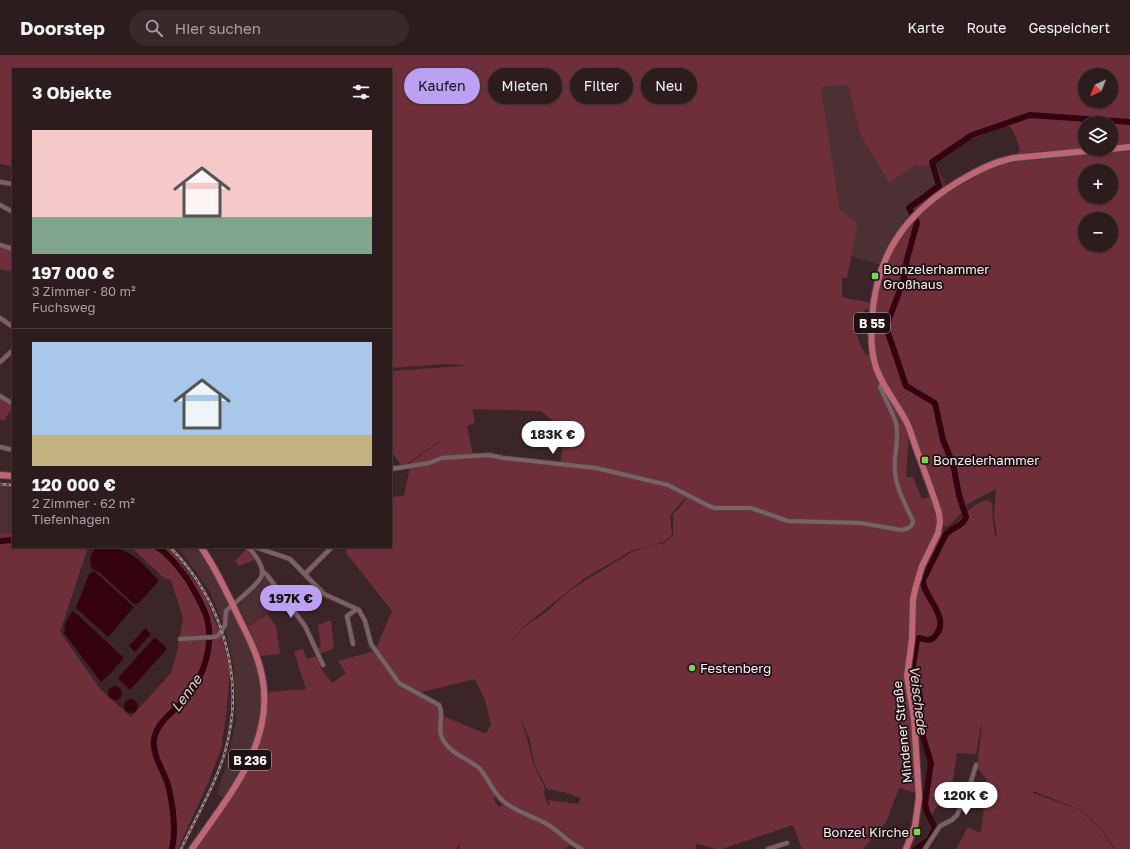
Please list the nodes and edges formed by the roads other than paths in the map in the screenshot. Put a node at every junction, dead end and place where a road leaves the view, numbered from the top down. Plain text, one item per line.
1 (1130, 147) edge
2 (1118, 148) edge
3 (1078, 152) edge
4 (0, 182) edge
5 (12, 184) edge
6 (0, 205) edge
7 (12, 211) edge
8 (0, 245) edge
9 (12, 249) edge
10 (0, 318) edge
11 (12, 326) edge
12 (12, 351) edge
13 (0, 362) edge
14 (883, 381) junction
15 (0, 396) edge
16 (12, 403) edge
17 (0, 447) edge
18 (12, 450) edge
19 (392, 469) edge
20 (0, 475) edge
21 (12, 476) edge
22 (202, 548) edge
23 (249, 548) edge
24 (257, 548) edge
25 (331, 548) edge
26 (262, 571) junction
27 (305, 574) junction
28 (232, 605) junction
29 (357, 609) junction
30 (180, 639) dead end
31 (353, 644) dead end
32 (323, 665) dead end
33 (976, 765) dead end
34 (787, 843) dead end
35 (192, 849) edge
36 (582, 849) edge
37 (768, 849) edge
38 (906, 849) edge
39 (925, 849) edge

1 - 2 main road, B 55
3 - 14 main road, B 55
4 - 5 street
6 - 7 street
8 - 9 street
10 - 11 street
12 - 13 street
14 - 19 street
14 - 38 main road, Mindener Straße / B 55
15 - 16 street
17 - 18 street
20 - 21 main road
22 - 28 main road, B 236
23 - 26 street
24 - 27 street
25 - 27 street
26 - 28 street
26 - 32 street
27 - 29 street
28 - 30 street
28 - 35 main road, B 236
29 - 31 street
29 - 36 street
33 - 39 street
34 - 37 street

